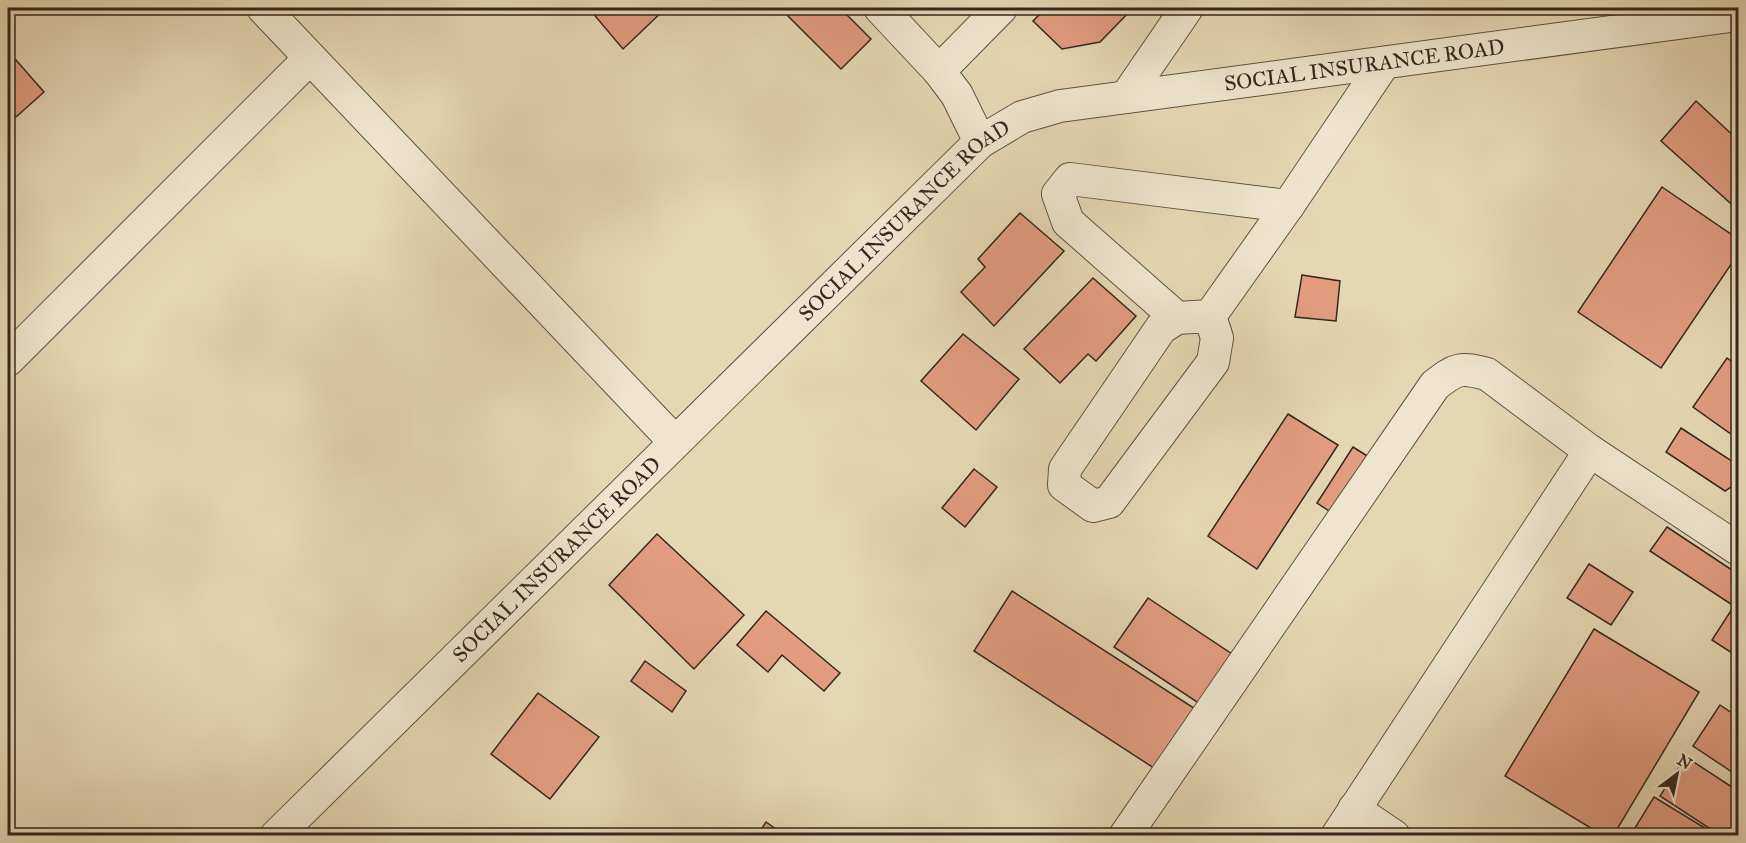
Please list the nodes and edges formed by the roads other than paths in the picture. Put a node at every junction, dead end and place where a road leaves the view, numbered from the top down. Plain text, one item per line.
1 (263, 8) edge
2 (880, 8) edge
3 (1001, 8) edge
4 (1187, 8) edge
5 (1738, 15) edge
6 (310, 58) junction
7 (1384, 63) junction
8 (939, 71) junction
9 (1126, 97) junction
10 (980, 142) junction
11 (1288, 206) junction
12 (1210, 316) junction
13 (1177, 318) junction
14 (8, 360) edge
15 (675, 442) junction
16 (1590, 451) junction
17 (1738, 549) edge
18 (1354, 809) junction
19 (286, 833) edge
20 (1125, 836) edge
21 (1337, 836) edge
22 (1394, 836) edge

1 - 6 street
2 - 8 street
3 - 8 street
4 - 9 street
5 - 7 street, SOCIAL INSURANCE ROAD
6 - 14 street
6 - 15 street
7 - 9 street, SOCIAL INSURANCE ROAD
7 - 11 street
8 - 10 street
9 - 10 street, SOCIAL INSURANCE ROAD
10 - 15 street, SOCIAL INSURANCE ROAD
11 - 12 street
11 - 13 street
12 - 13 street
12 - 13 street
15 - 19 street, SOCIAL INSURANCE ROAD
16 - 17 street
16 - 18 street
16 - 20 street
18 - 21 street
18 - 22 street

